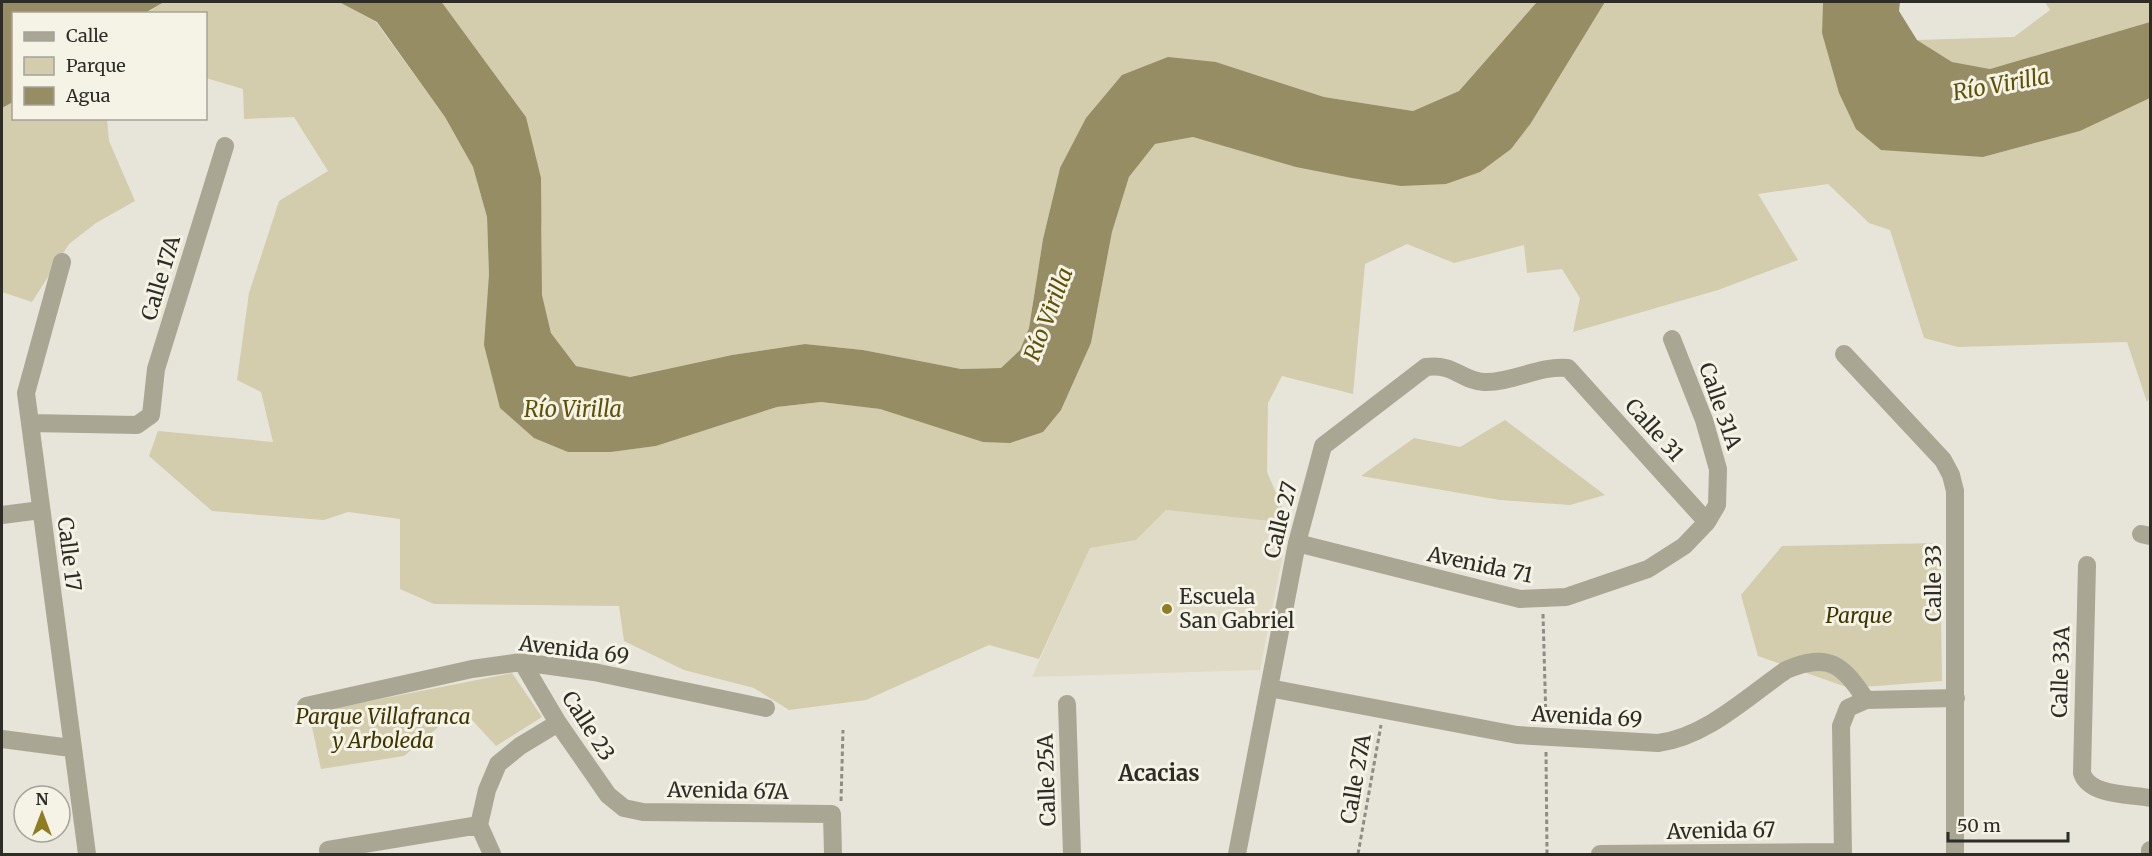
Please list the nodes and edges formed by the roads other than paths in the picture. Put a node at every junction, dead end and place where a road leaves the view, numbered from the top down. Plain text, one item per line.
1 (225, 146) dead end
2 (62, 262) dead end
3 (1672, 339) dead end
4 (1844, 354) dead end
5 (1568, 368) joint
6 (30, 423) junction
7 (41, 510) junction
8 (2, 515) edge
9 (1707, 522) junction
10 (1297, 543) junction
11 (2087, 565) dead end
12 (522, 662) junction
13 (1269, 688) junction
14 (1956, 698) junction
15 (1866, 700) junction
16 (1067, 704) dead end
17 (306, 706) dead end
18 (766, 708) dead end
19 (558, 723) junction
20 (2, 739) edge
21 (71, 748) junction
22 (2151, 798) edge
23 (624, 808) joint
24 (479, 825) junction
25 (2151, 850) edge
26 (328, 852) edge
27 (1843, 853) edge
28 (87, 855) edge
29 (492, 855) edge
30 (833, 855) edge
31 (1072, 855) edge
32 (1236, 855) edge
33 (1600, 855) edge
34 (1955, 855) edge
35 (2150, 855) edge

1 - 6 street, Calle 17A
2 - 6 street, Calle 17
3 - 9 street, Calle 31A
4 - 14 street, Calle 33
5 - 9 street, Calle 31
5 - 10 street, Calle 27
6 - 7 street, Calle 17
7 - 8 street
7 - 21 street, Calle 17
9 - 10 street, Avenida 71
10 - 13 street, Calle 27
11 - 22 street, Calle 33A
12 - 17 street, Avenida 69
12 - 18 street, Avenida 69
12 - 19 street, Calle 23
13 - 15 street, Avenida 69
13 - 32 street, Calle 27
14 - 15 street
14 - 34 street, Calle 33
15 - 27 street
16 - 31 street, Calle 25A
19 - 23 street, Calle 23
19 - 24 street
20 - 21 street
21 - 28 street, Calle 17
23 - 30 street, Avenida 67A
24 - 26 street
24 - 29 street
25 - 35 street
27 - 33 street, Avenida 67

